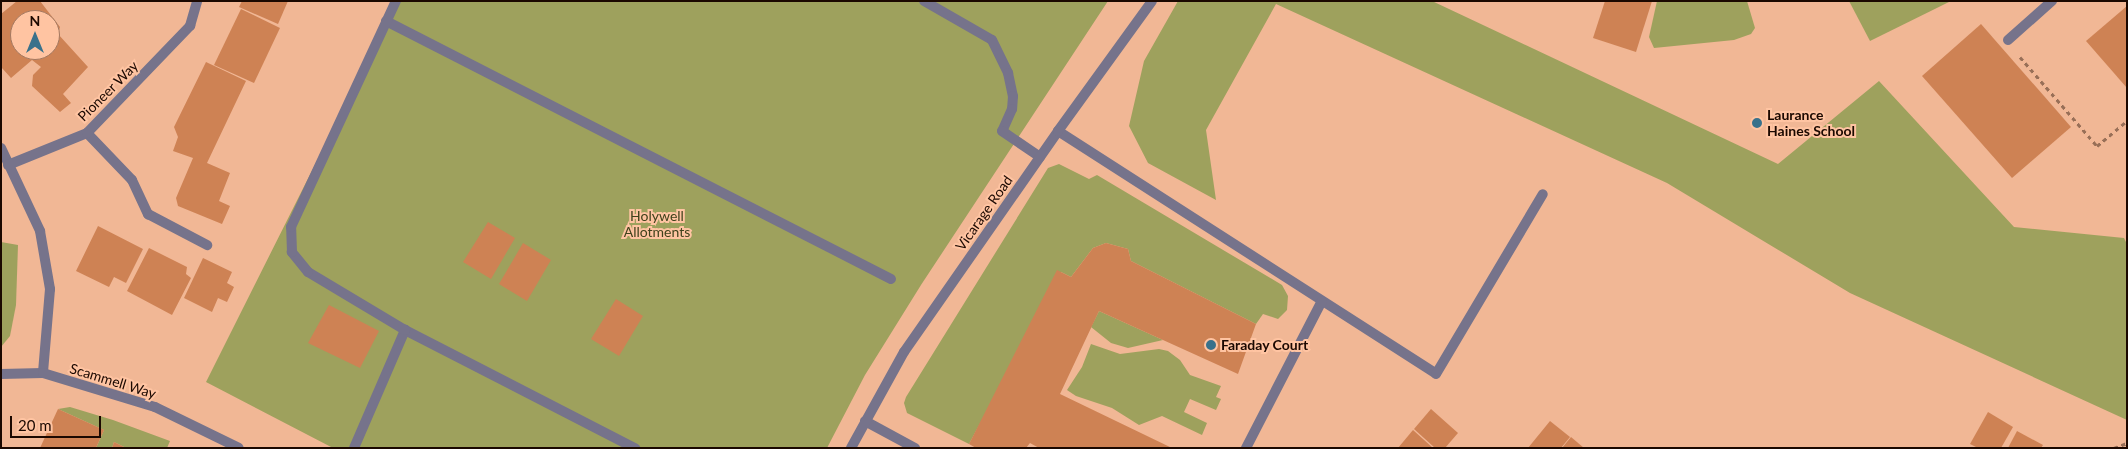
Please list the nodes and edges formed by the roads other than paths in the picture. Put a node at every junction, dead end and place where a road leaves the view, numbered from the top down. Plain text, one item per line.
1 (197, 1) edge
2 (396, 1) edge
3 (924, 1) edge
4 (1152, 1) edge
5 (2052, 1) edge
6 (386, 21) junction
7 (2008, 40) road end
8 (1058, 131) junction
9 (88, 133) junction
10 (1, 148) edge
11 (1040, 157) junction
12 (8, 165) junction
13 (1543, 194) dead end
14 (208, 245) dead end
15 (891, 279) dead end
16 (1322, 301) junction
17 (405, 330) junction
18 (43, 373) junction
19 (1, 374) edge
20 (865, 421) junction
21 (239, 448) edge
22 (354, 448) edge
23 (635, 448) edge
24 (851, 448) edge
25 (915, 448) edge
26 (1246, 448) edge

1 - 9 street, Pioneer Way
2 - 6 street
3 - 11 street
4 - 8 street, Vicarage Road
5 - 7 street
6 - 15 street
6 - 17 street
8 - 11 street, Vicarage Road
8 - 16 street
9 - 12 street, Pioneer Way
9 - 14 street
10 - 12 street
11 - 20 street, Vicarage Road
12 - 18 street
13 - 16 street
16 - 26 street
17 - 22 street
17 - 23 street
18 - 19 street, Scammell Way
18 - 21 street, Scammell Way
20 - 24 street, Vicarage Road
20 - 25 street

